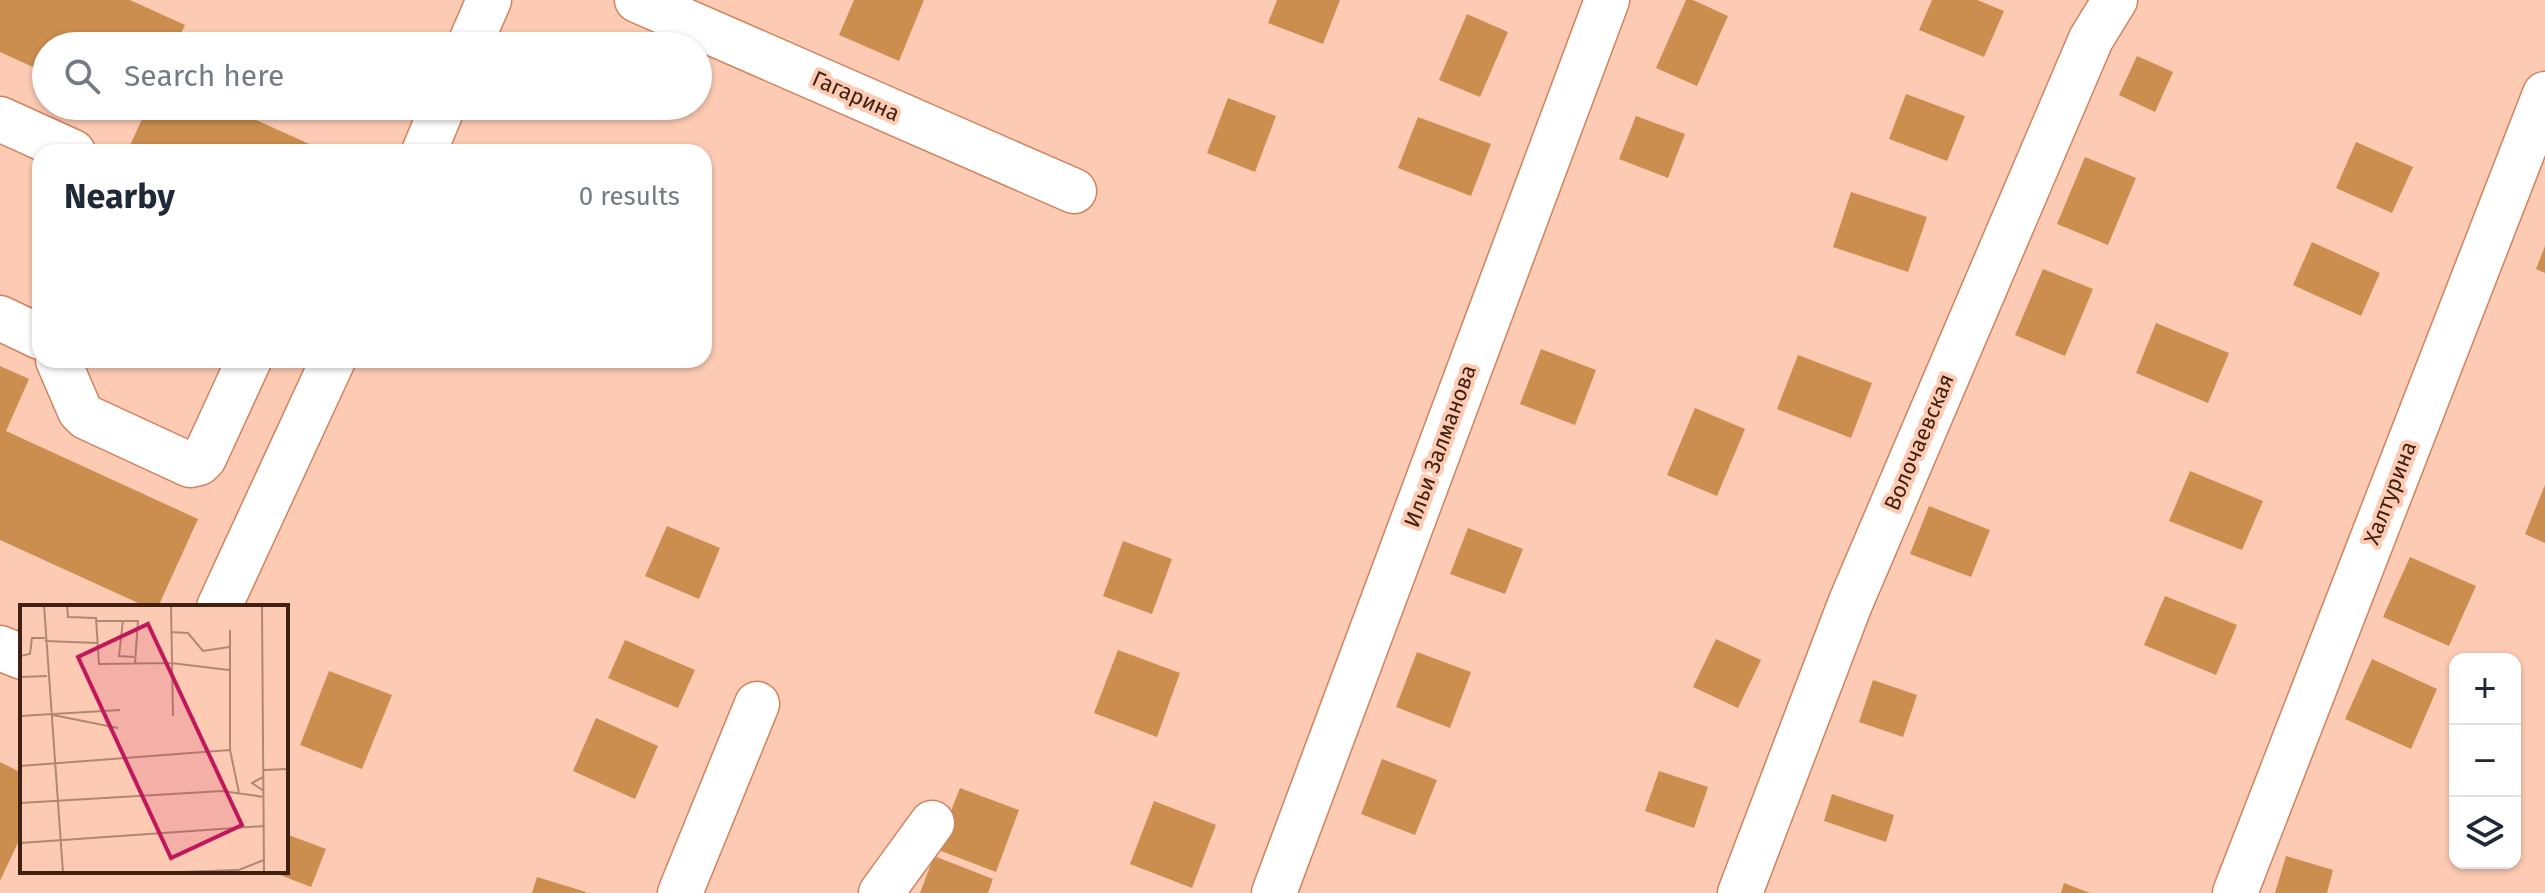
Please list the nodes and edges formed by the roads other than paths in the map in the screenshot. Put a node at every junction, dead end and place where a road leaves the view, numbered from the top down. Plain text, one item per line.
1 (489, 0) edge
2 (637, 0) edge
3 (1607, 0) edge
4 (2115, 0) edge
5 (475, 32) edge
6 (710, 32) edge
7 (712, 33) edge
8 (2545, 94) edge
9 (0, 119) edge
10 (437, 120) edge
11 (55, 144) edge
12 (427, 144) edge
13 (1074, 191) dead end
14 (0, 318) edge
15 (32, 333) edge
16 (61, 368) edge
17 (245, 368) edge
18 (329, 368) edge
19 (220, 605) edge
20 (0, 648) edge
21 (20, 656) edge
22 (757, 704) dead end
23 (932, 823) dead end
24 (680, 893) edge
25 (881, 893) edge
26 (1274, 893) edge
27 (1740, 893) edge
28 (2235, 893) edge

1 - 5 street
2 - 6 street, Гагарина
3 - 26 street, Ильи Залманова
4 - 27 street, Волочаевская
7 - 13 street, Гагарина
8 - 28 street, Халтурина
9 - 11 street
10 - 12 street
14 - 15 street
16 - 17 street
18 - 19 street
20 - 21 street
22 - 24 street
23 - 25 street

